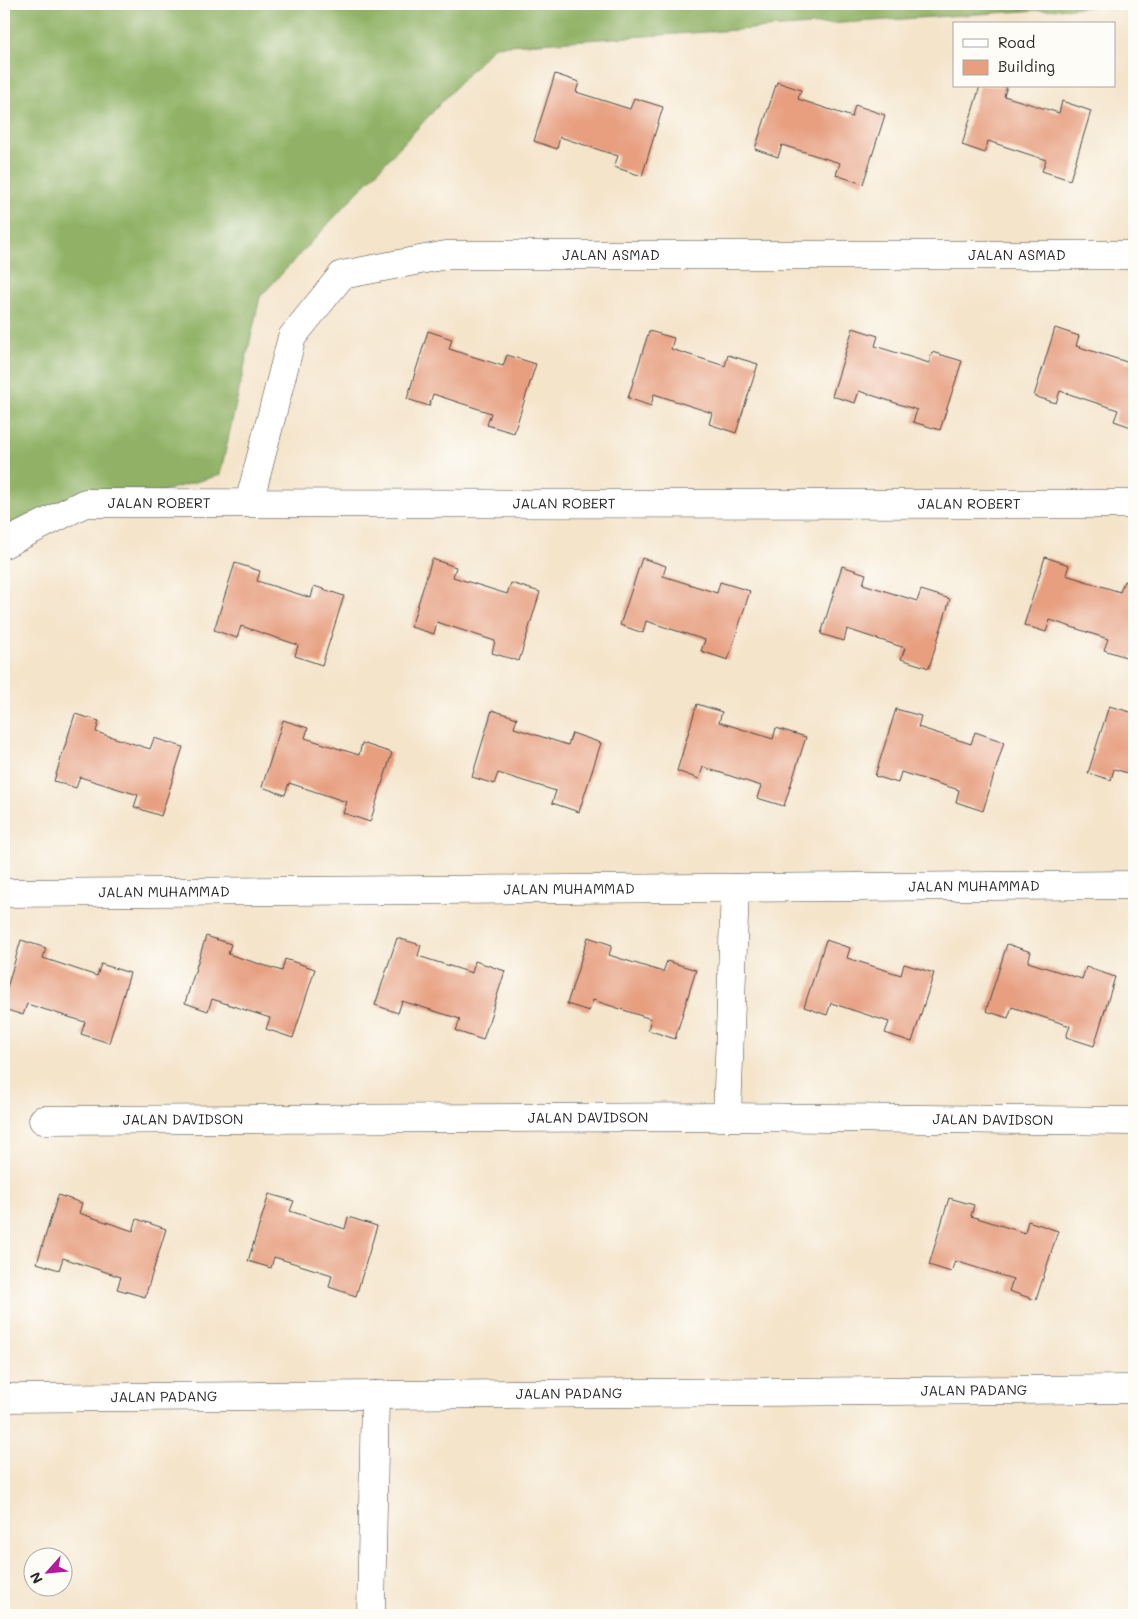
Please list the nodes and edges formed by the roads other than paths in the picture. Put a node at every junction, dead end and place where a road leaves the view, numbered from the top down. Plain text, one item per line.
1 (1134, 255) edge
2 (249, 503) junction
3 (1134, 504) edge
4 (4, 544) edge
5 (1134, 885) edge
6 (735, 888) junction
7 (4, 893) edge
8 (727, 1118) junction
9 (43, 1120) dead end
10 (1134, 1121) edge
11 (1134, 1389) edge
12 (375, 1395) junction
13 (4, 1398) edge
14 (370, 1615) edge

1 - 2 street, JALAN ASMAD
2 - 3 street, JALAN ROBERT
2 - 4 street, JALAN ROBERT
5 - 6 street, JALAN MUHAMMAD
6 - 7 street, JALAN MUHAMMAD
6 - 8 street
8 - 9 street, JALAN DAVIDSON
8 - 10 street, JALAN DAVIDSON
11 - 12 street, JALAN PADANG
12 - 13 street, JALAN PADANG
12 - 14 street

